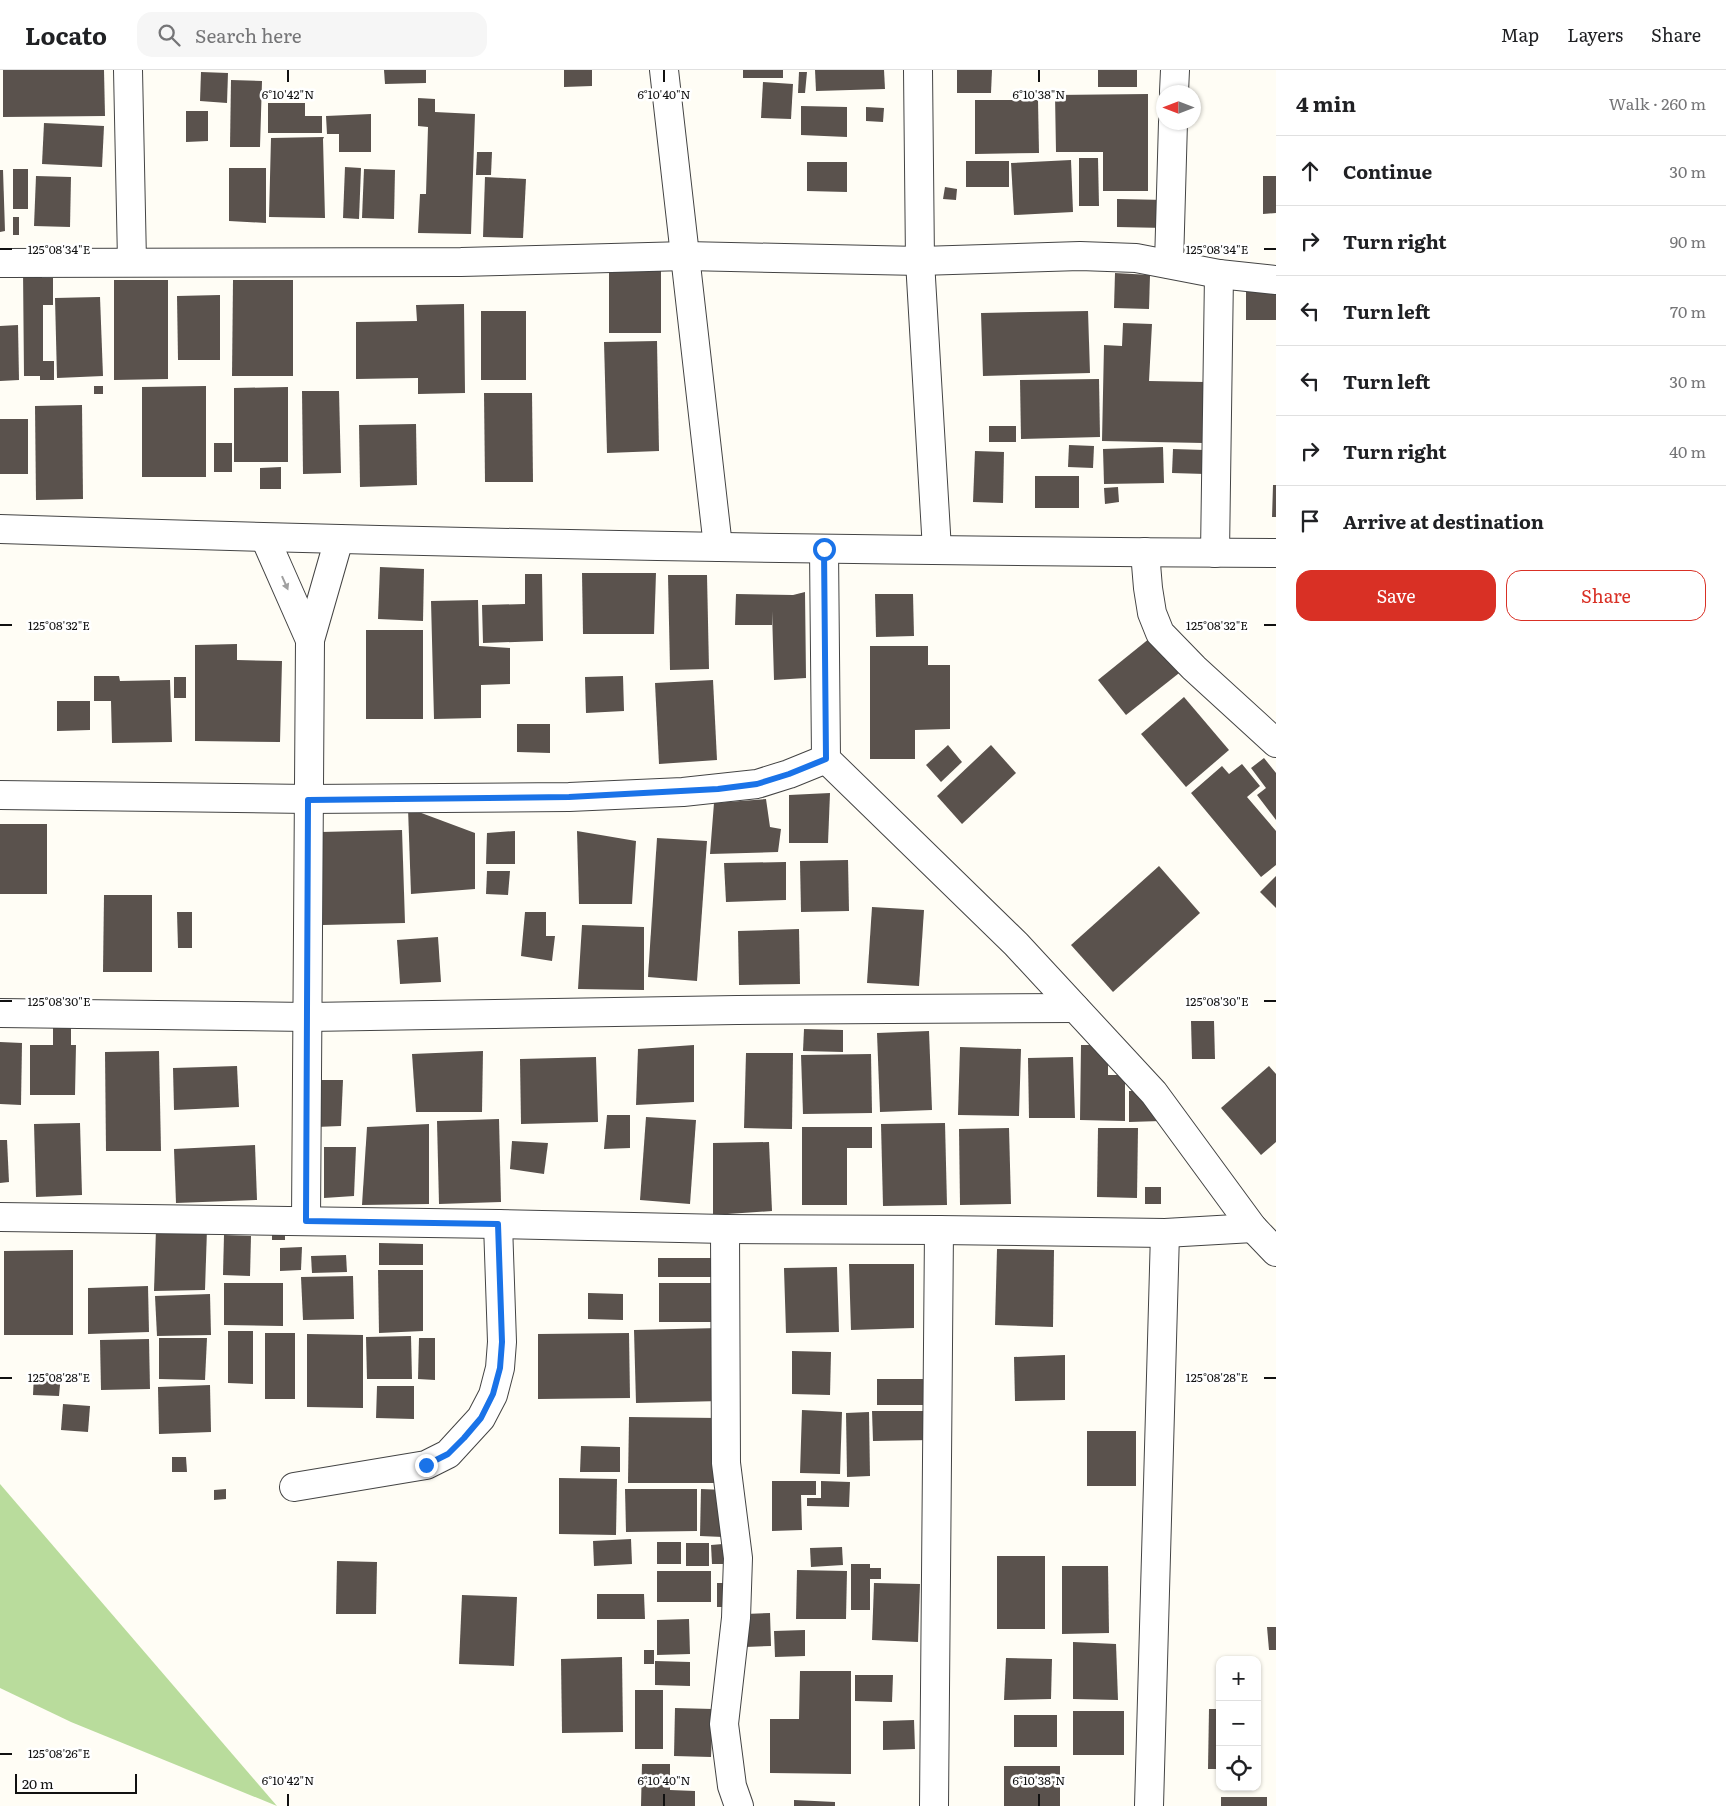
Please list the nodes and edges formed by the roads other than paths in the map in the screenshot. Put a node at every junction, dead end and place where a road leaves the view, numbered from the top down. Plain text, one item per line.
1 (128, 70) edge
2 (664, 70) edge
3 (918, 70) edge
4 (1175, 70) edge
5 (1174, 85) edge
6 (1173, 130) edge
7 (686, 256) junction
8 (920, 260) junction
9 (132, 261) junction
10 (0, 263) edge
11 (1169, 264) junction
12 (1219, 274) junction
13 (1276, 280) edge
14 (0, 529) edge
15 (265, 538) junction
16 (339, 540) junction
17 (718, 547) junction
18 (824, 549) junction
19 (937, 550) junction
20 (1145, 552) junction
21 (1215, 553) junction
22 (1276, 553) edge
23 (310, 640) junction
24 (1276, 743) edge
25 (826, 759) junction
26 (0, 795) edge
27 (308, 800) junction
28 (1075, 1008) junction
29 (0, 1013) edge
30 (308, 1017) junction
31 (0, 1217) edge
32 (306, 1221) junction
33 (498, 1224) junction
34 (1252, 1228) junction
35 (725, 1229) junction
36 (939, 1230) junction
37 (1165, 1233) junction
38 (1276, 1252) edge
39 (294, 1487) dead end
40 (739, 1806) edge
41 (934, 1806) edge
42 (1150, 1806) edge

1 - 9 street
2 - 7 street
3 - 8 street
4 - 5 street
6 - 11 street
7 - 8 street
7 - 9 street
7 - 17 street
8 - 11 street
8 - 19 street
9 - 10 street
11 - 12 street
12 - 13 street
12 - 21 street
14 - 15 street
15 - 16 street
15 -> 23 street
16 - 17 street
16 - 23 street
17 - 18 street
18 - 19 street
18 - 25 street
19 - 20 street
20 - 21 street
20 - 24 street
21 - 22 street
23 - 27 street
25 - 27 street
25 - 28 street
26 - 27 street
27 - 30 street
28 - 30 street
28 - 34 street
29 - 30 street
30 - 32 street
31 - 32 street
32 - 33 street
33 - 35 street
33 - 39 street
34 - 37 street
34 - 38 street
35 - 36 street
35 - 40 street
36 - 37 street
36 - 41 street
37 - 42 street

